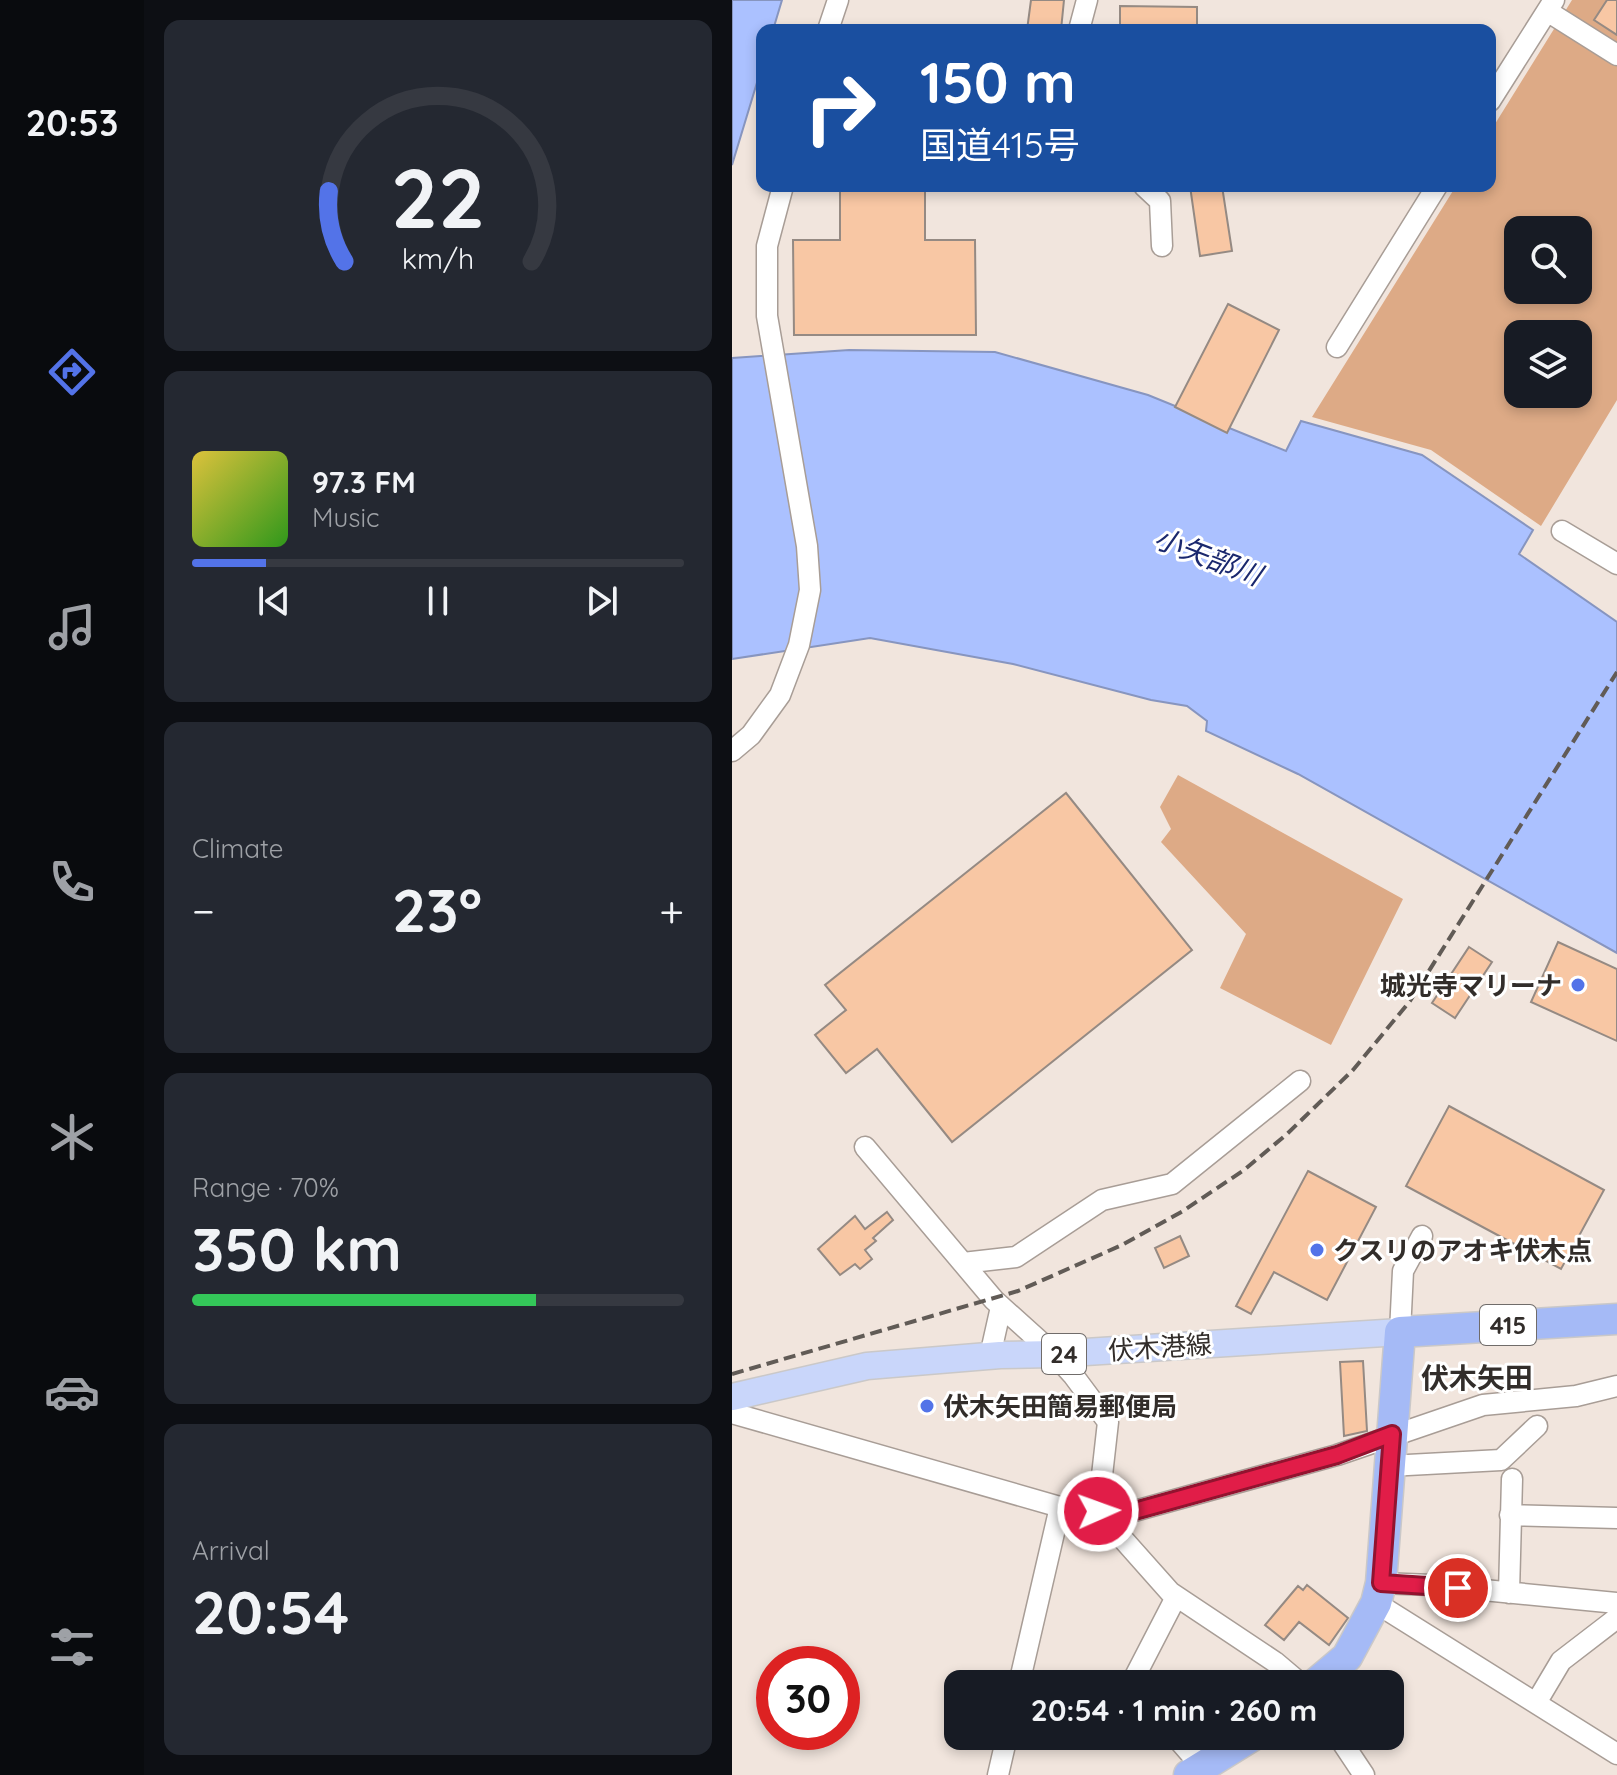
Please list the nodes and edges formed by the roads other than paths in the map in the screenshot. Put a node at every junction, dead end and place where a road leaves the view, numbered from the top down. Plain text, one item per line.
1 (838, 0) edge
2 (1087, 0) edge
3 (1550, 6) edge
4 (830, 24) edge
5 (1081, 24) edge
6 (1617, 55) edge
7 (1496, 92) edge
8 (781, 192) edge
9 (1150, 192) edge
10 (1433, 192) edge
11 (1162, 246) dead end
12 (1337, 347) dead end
13 (1562, 531) dead end
14 (1617, 564) edge
15 (732, 751) edge
16 (1300, 1081) dead end
17 (865, 1147) dead end
18 (1422, 1236) dead end
19 (967, 1268) junction
20 (1001, 1307) junction
21 (1617, 1319) edge
22 (1400, 1332) junction
23 (1054, 1354) junction
24 (990, 1356) junction
25 (1617, 1386) edge
26 (732, 1397) edge
27 (732, 1413) edge
28 (1537, 1426) dead end
29 (1392, 1434) junction
30 (1389, 1466) junction
31 (1512, 1479) dead end
32 (1060, 1507) junction
33 (1098, 1511) junction
34 (1510, 1515) junction
35 (1617, 1518) edge
36 (1378, 1593) junction
37 (1509, 1593) junction
38 (1176, 1597) junction
39 (1617, 1603) edge
40 (1617, 1618) edge
41 (1022, 1670) edge
42 (1138, 1670) edge
43 (1284, 1670) edge
44 (1332, 1670) edge
45 (1536, 1703) junction
46 (1004, 1750) edge
47 (1183, 1750) edge
48 (1230, 1750) edge
49 (1347, 1750) edge
50 (1617, 1754) edge
51 (1196, 1771) edge
52 (998, 1775) edge
53 (1364, 1775) edge

1 - 4 street
2 - 5 street
3 - 6 street
3 - 7 street
8 - 15 street
9 - 11 street
10 - 12 street
13 - 14 street
16 - 19 street
17 - 19 street
18 - 22 street
19 - 20 street
20 - 23 street
20 - 24 street
21 - 22 highway, 415
22 - 23 main road, 伏木港線 / 24
22 - 29 highway
23 - 24 main road, 伏木港線 / 24
23 - 33 street
24 - 26 main road, 伏木港線 / 24
25 - 29 street
27 - 32 street
28 - 30 street
29 - 30 highway
29 - 33 street
30 - 36 highway
31 - 34 street
32 - 33 street
32 - 41 street
33 - 38 street
34 - 35 street
34 - 37 street
36 - 37 street
36 - 44 highway
36 - 45 street
37 - 39 street
38 - 42 street
38 - 43 street
40 - 45 street
45 - 50 street
46 - 52 street
47 - 51 street
48 - 51 highway
49 - 53 street

